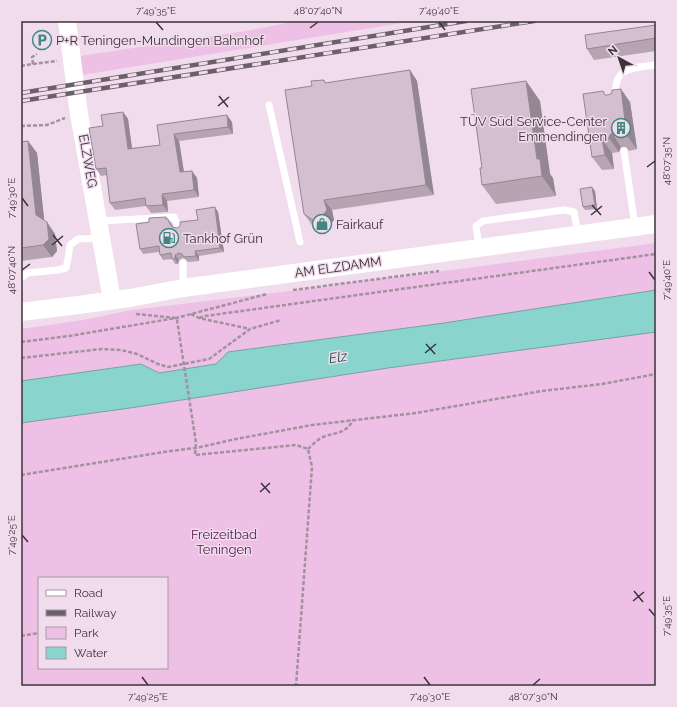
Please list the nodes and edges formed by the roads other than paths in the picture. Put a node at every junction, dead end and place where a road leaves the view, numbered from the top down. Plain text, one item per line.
1 (67, 21) edge
2 (656, 65) edge
3 (617, 104) edge
4 (269, 105) dead end
5 (624, 151) edge
6 (656, 224) edge
7 (635, 226) junction
8 (179, 228) edge
9 (100, 229) junction
10 (578, 234) junction
11 (300, 242) dead end
12 (479, 248) junction
13 (183, 263) edge
14 (21, 278) edge
15 (183, 288) junction
16 (112, 300) junction
17 (21, 312) edge

1 - 9 street, ELZWEG
2 - 3 lane
4 - 11 lane
5 - 7 lane
6 - 7 street, AM ELZDAMM
7 - 10 street, AM ELZDAMM
8 - 9 lane
9 - 14 lane
9 - 16 street, ELZWEG
10 - 12 street, AM ELZDAMM
10 - 12 lane
12 - 15 street, AM ELZDAMM
13 - 15 lane
15 - 16 street, AM ELZDAMM
16 - 17 street, AM ELZDAMM

